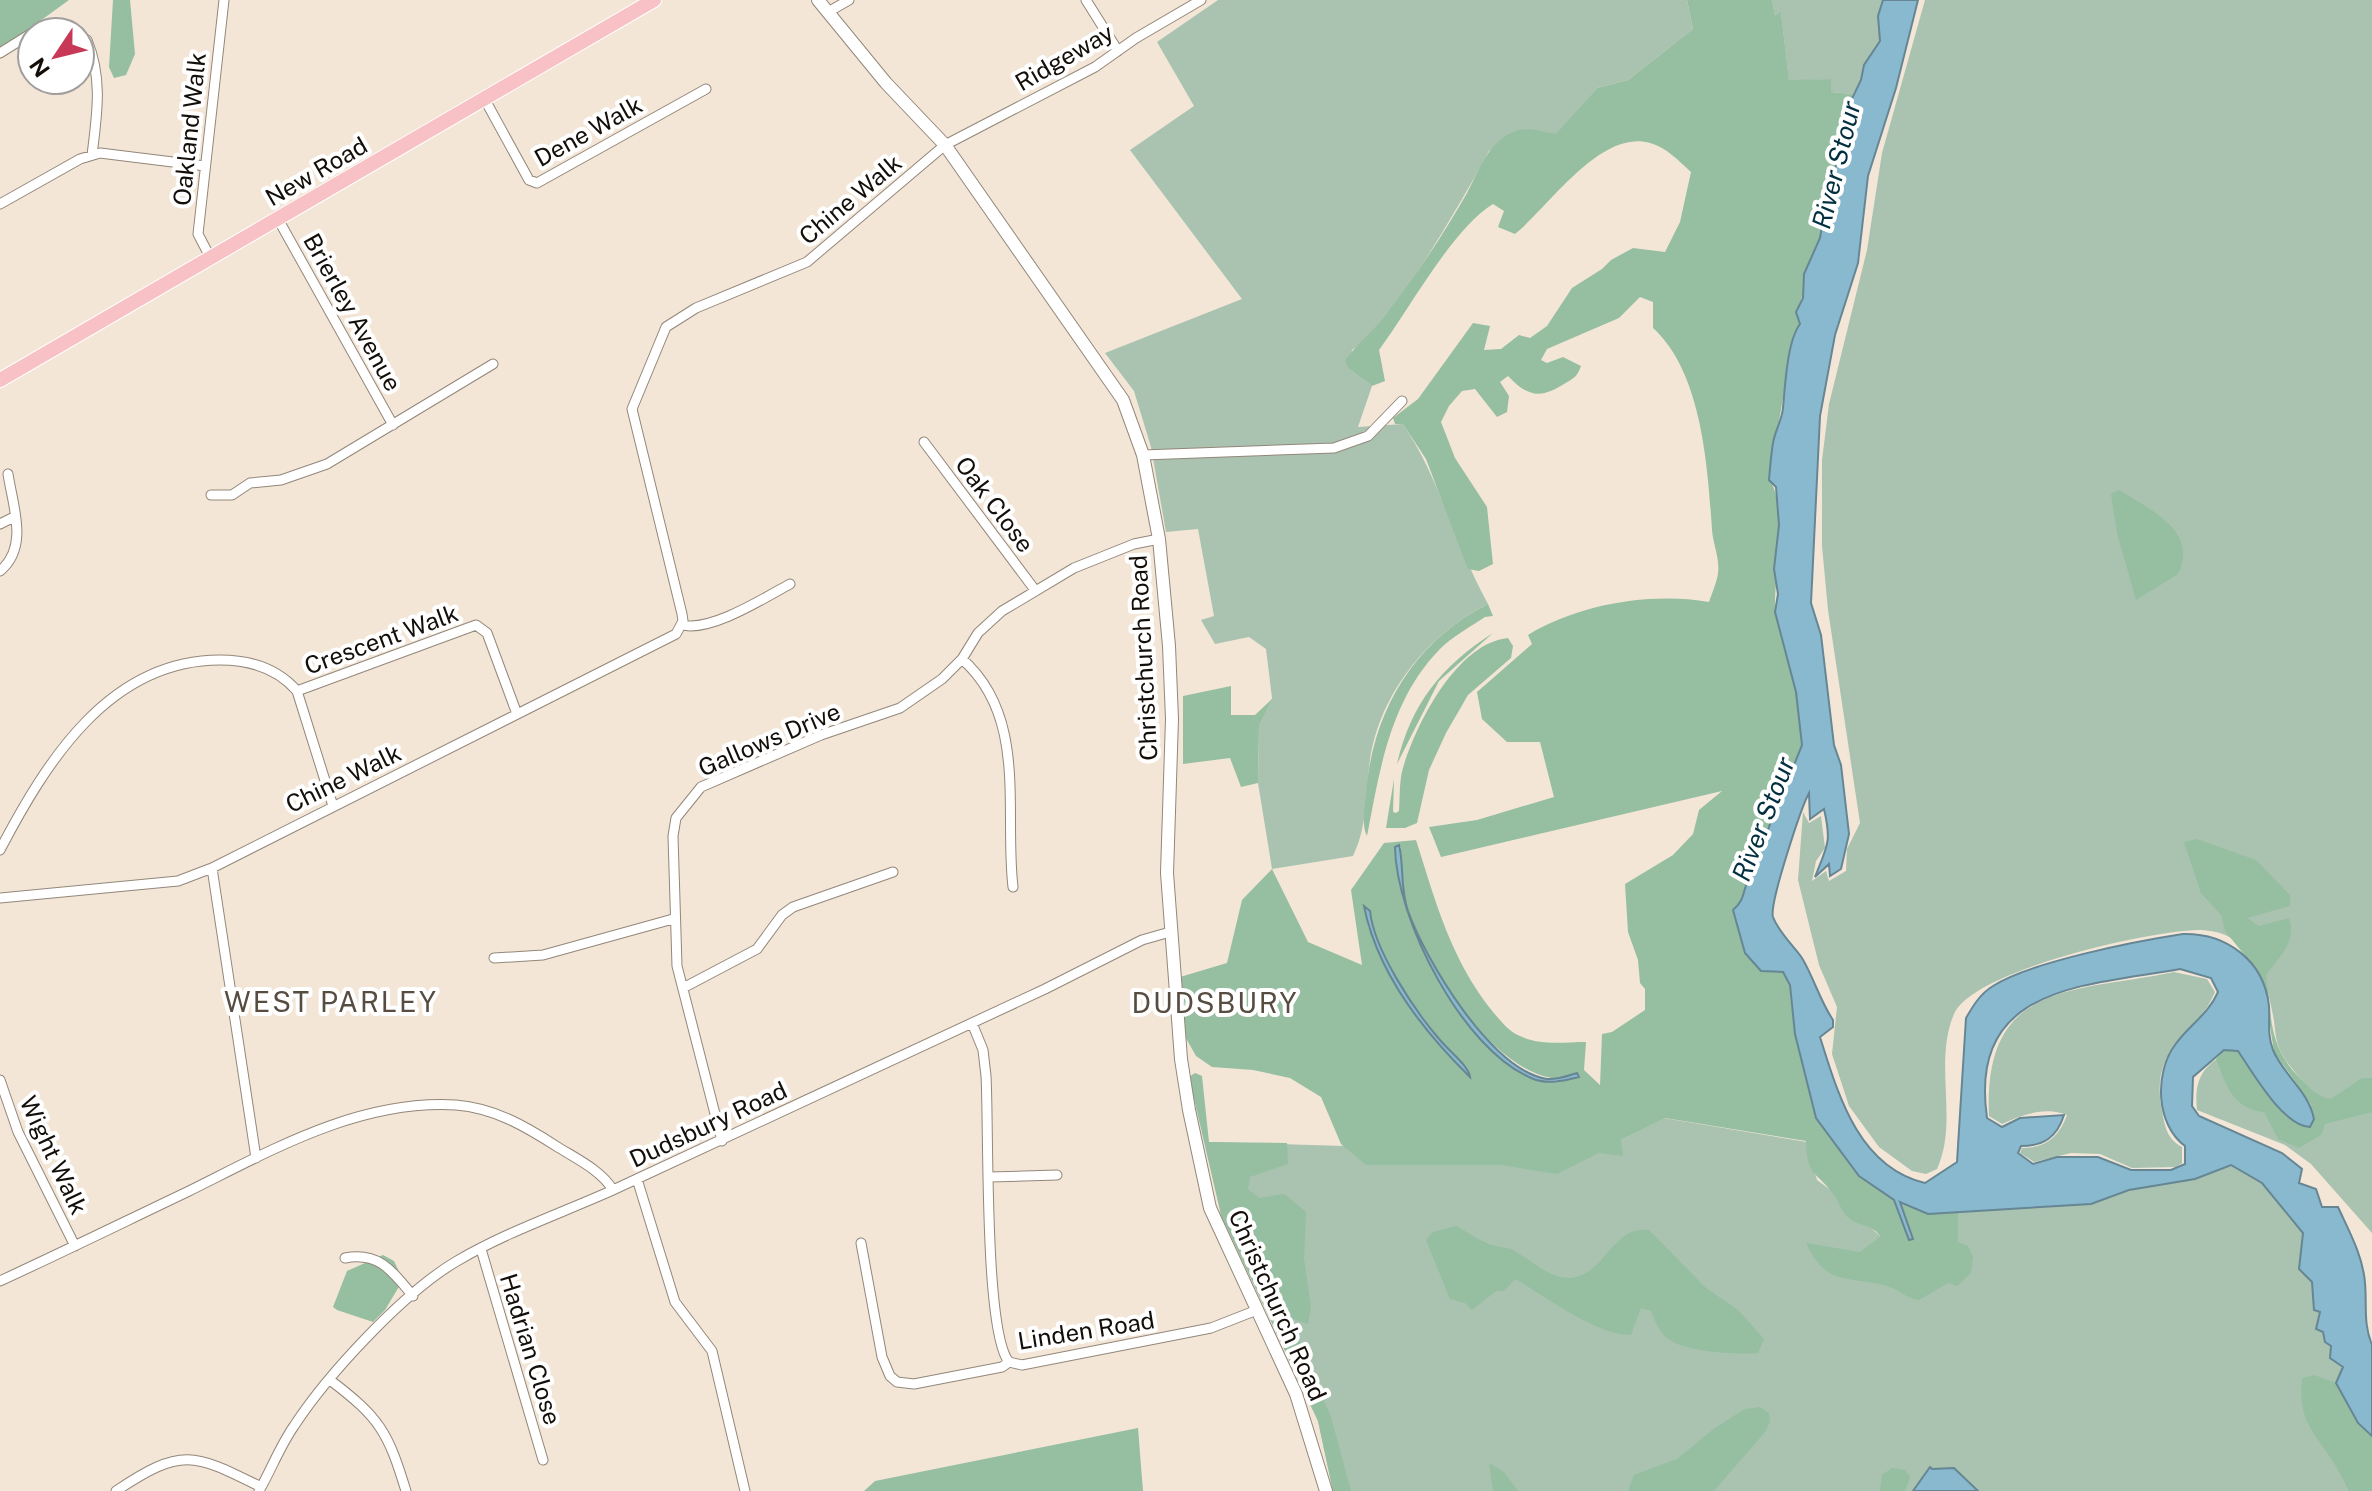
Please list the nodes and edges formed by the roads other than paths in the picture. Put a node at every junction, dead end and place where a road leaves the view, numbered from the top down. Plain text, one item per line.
1 (224, 0) edge
2 (654, 0) edge
3 (818, 0) edge
4 (849, 0) edge
5 (1086, 0) edge
6 (1201, 0) edge
7 (828, 12) junction
8 (1118, 51) junction
9 (96, 61) edge
10 (706, 89) dead end
11 (484, 98) junction
12 (945, 145) junction
13 (92, 155) junction
14 (205, 166) junction
15 (0, 204) edge
16 (278, 219) junction
17 (211, 259) junction
18 (493, 364) dead end
19 (0, 380) edge
20 (1402, 401) dead end
21 (393, 425) junction
22 (924, 442) dead end
23 (1143, 455) junction
24 (8, 474) dead end
25 (211, 495) dead end
26 (14, 517) junction
27 (0, 524) edge
28 (1159, 539) junction
29 (0, 571) edge
30 (790, 584) dead end
31 (1035, 590) junction
32 (682, 625) junction
33 (962, 659) junction
34 (297, 691) junction
35 (517, 714) junction
36 (333, 806) junction
37 (0, 850) edge
38 (212, 868) junction
39 (893, 872) dead end
40 (1013, 887) dead end
41 (0, 898) edge
42 (673, 919) junction
43 (1170, 932) junction
44 (494, 958) dead end
45 (683, 988) junction
46 (972, 1023) junction
47 (0, 1080) edge
48 (722, 1141) junction
49 (256, 1158) junction
50 (1057, 1175) dead end
51 (990, 1177) junction
52 (637, 1179) junction
53 (613, 1190) junction
54 (861, 1243) dead end
55 (75, 1246) junction
56 (481, 1249) junction
57 (345, 1258) dead end
58 (0, 1281) edge
59 (413, 1296) junction
60 (1257, 1310) junction
61 (1009, 1362) junction
62 (330, 1380) junction
63 (543, 1460) dead end
64 (260, 1489) edge
65 (116, 1491) edge
66 (406, 1491) edge
67 (745, 1491) edge
68 (1326, 1491) edge

1 - 14 street, Oakland Walk
2 - 11 main road, New Road
3 - 7 main road, Christchurch Road
4 - 7 street
5 - 8 street
6 - 8 street, Ridgeway
7 - 12 main road, Christchurch Road
8 - 12 street, Ridgeway
9 - 13 street
10 - 11 street, Dene Walk
11 - 16 main road, New Road
12 - 23 main road, Christchurch Road
12 - 32 street, Chine Walk
13 - 14 street
13 - 15 street
14 - 17 street, Oakland Walk
16 - 17 main road, New Road
16 - 21 street, Brierley Avenue
17 - 19 main road, New Road
18 - 21 street, Brierley Avenue
20 - 23 street
21 - 25 street, Brierley Avenue
22 - 31 street, Oak Close
23 - 28 main road, Christchurch Road
24 - 26 street
26 - 27 street
26 - 29 street
28 - 31 street, Gallows Drive
28 - 43 main road, Christchurch Road
30 - 32 street, Chine Walk
31 - 33 street, Gallows Drive
32 - 35 street, Chine Walk
33 - 40 street
33 - 42 street, Gallows Drive
34 - 35 street, Crescent Walk
34 - 36 street, Crescent Walk
34 - 37 street, Crescent Walk
35 - 36 street, Chine Walk
36 - 38 street, Chine Walk
38 - 41 street, Chine Walk
38 - 49 street
39 - 45 street
42 - 44 street
42 - 45 street, Gallows Drive
43 - 46 street, Dudsbury Road
43 - 60 main road, Christchurch Road
45 - 48 street, Gallows Drive
46 - 48 street, Dudsbury Road
46 - 51 street, Linden Road
47 - 55 street, Wight Walk
48 - 52 street, Dudsbury Road
49 - 53 street, Dudsbury Road
49 - 55 street, Dudsbury Road
50 - 51 street
51 - 61 street, Linden Road
52 - 53 street, Dudsbury Road
52 - 67 street
53 - 56 street
54 - 61 street
55 - 58 street, Dudsbury Road
56 - 59 street
56 - 63 street, Hadrian Close
57 - 59 street
59 - 62 street
60 - 61 street, Linden Road
60 - 68 main road, Christchurch Road
62 - 64 street
62 - 66 street
64 - 65 street

